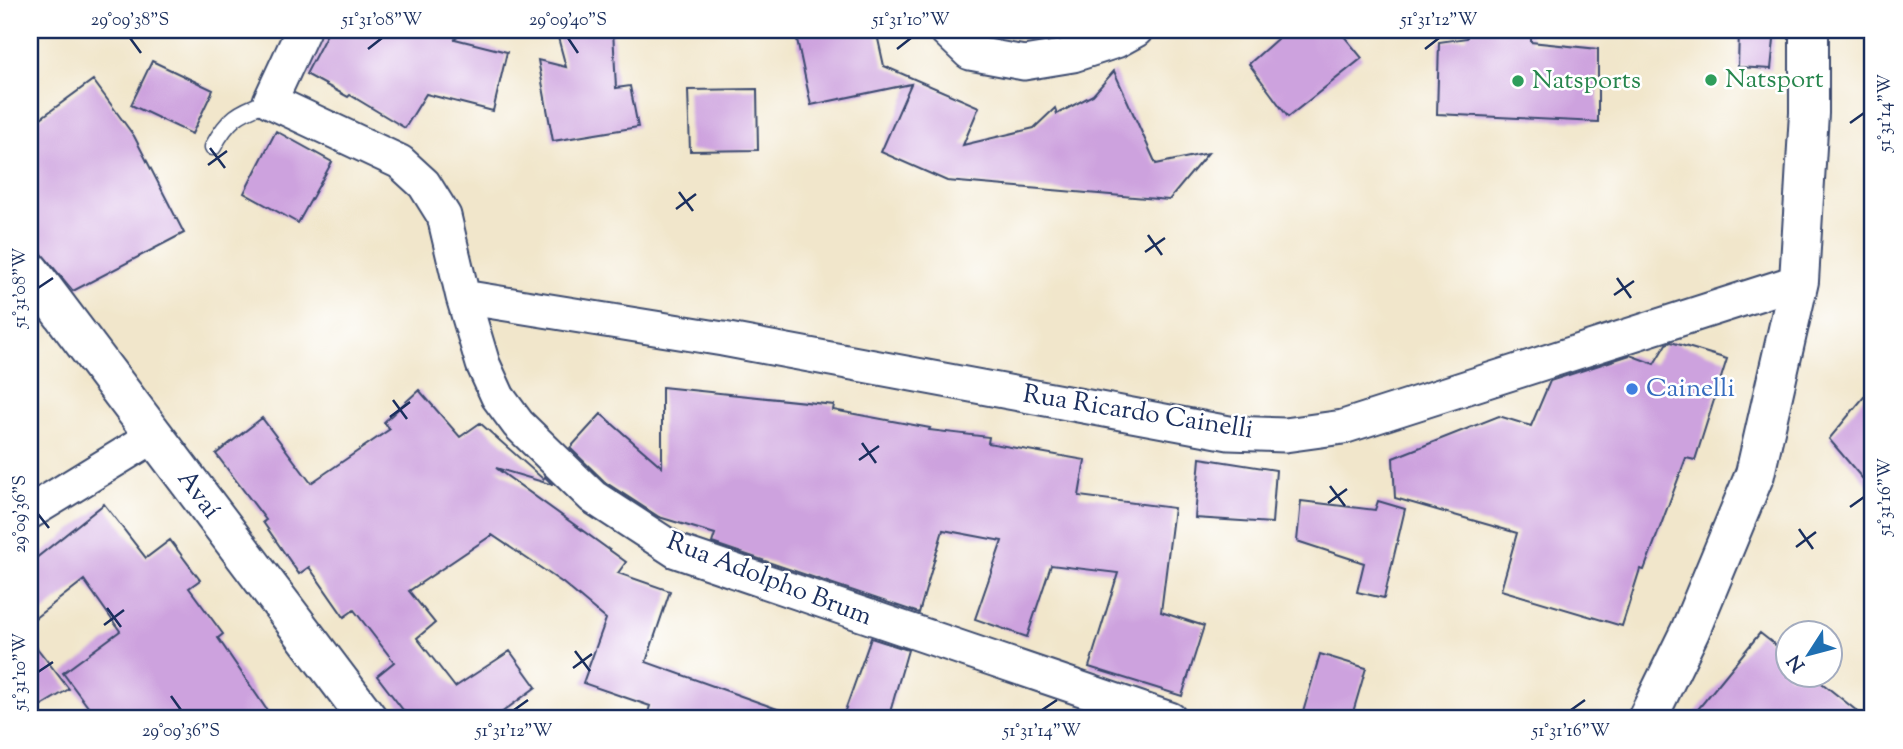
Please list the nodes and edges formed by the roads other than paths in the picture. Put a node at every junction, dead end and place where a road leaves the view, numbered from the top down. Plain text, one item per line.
1 (303, 30) edge
2 (946, 30) edge
3 (1136, 30) edge
4 (1809, 30) edge
5 (270, 102) junction
6 (213, 147) dead end
7 (30, 271) edge
8 (1799, 281) junction
9 (463, 297) junction
10 (154, 436) junction
11 (30, 512) edge
12 (368, 719) edge
13 (1170, 719) edge
14 (1647, 719) edge

1 - 5 street
2 - 3 street
4 - 8 main road
5 - 6 lane
5 - 9 street, Rua Adolpho Brum
7 - 10 main road, Avaí
8 - 9 street, Rua Ricardo Cainelli
8 - 14 main road
9 - 13 street, Rua Adolpho Brum
10 - 11 street
10 - 12 main road, Avaí

